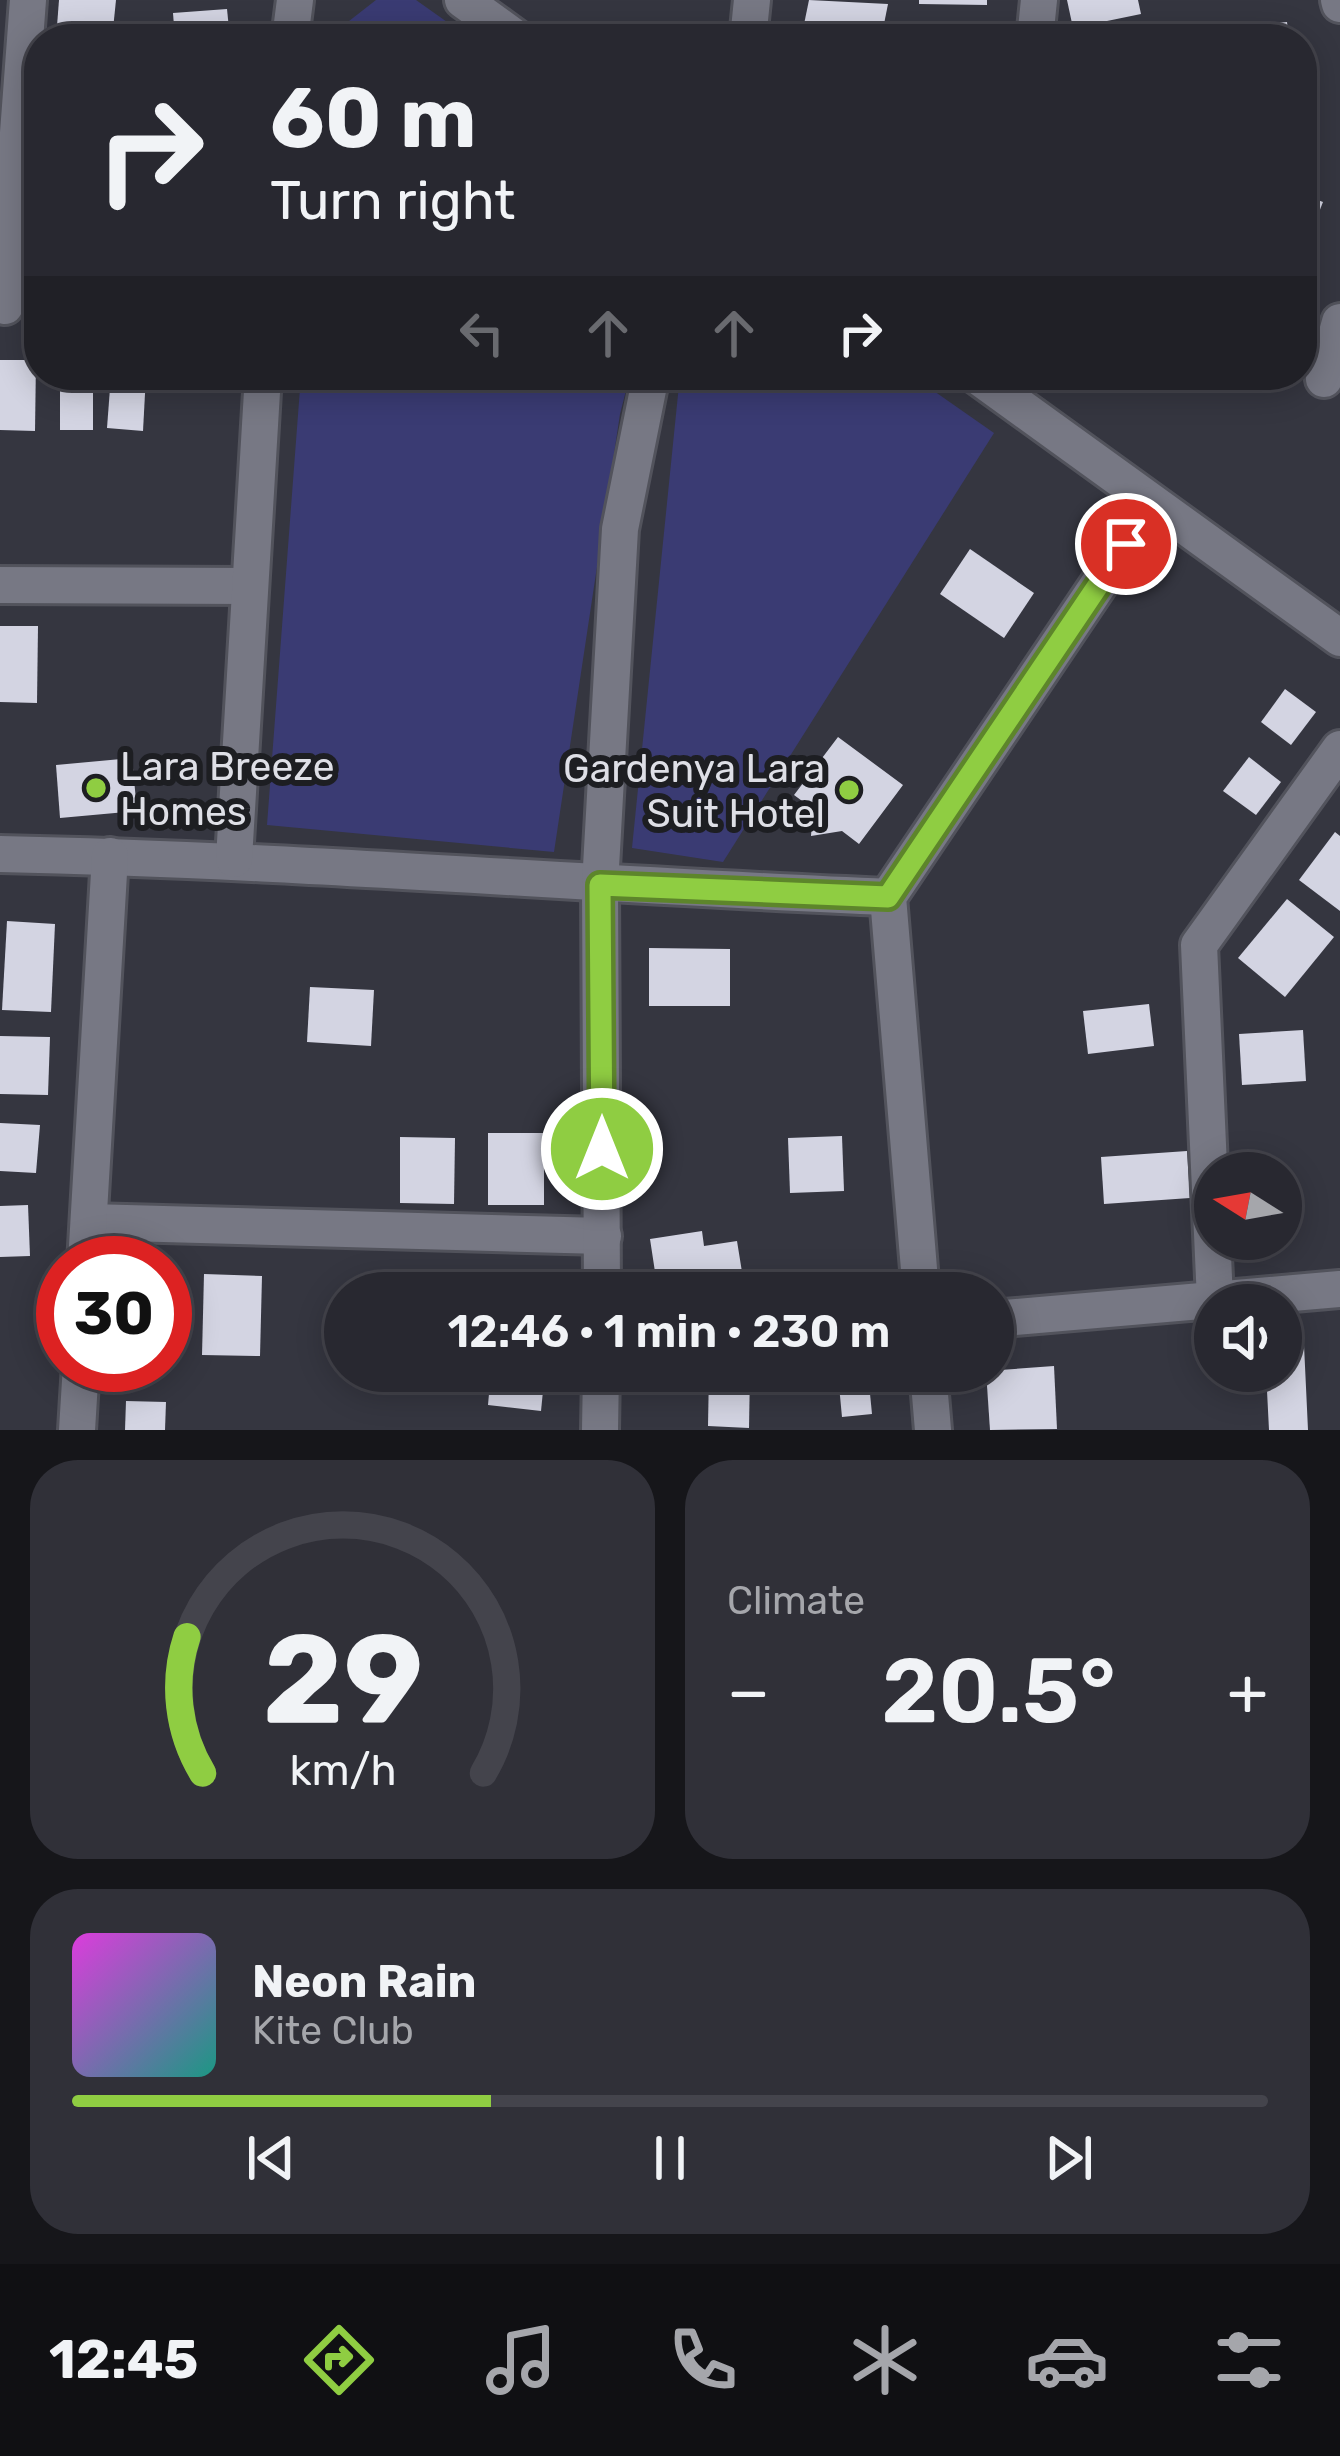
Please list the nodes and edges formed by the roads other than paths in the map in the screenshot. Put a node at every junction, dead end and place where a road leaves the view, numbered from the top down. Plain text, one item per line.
1 (464, 0) edge
2 (497, 24) edge
3 (24, 94) edge
4 (15, 306) edge
5 (1340, 322) edge
6 (1322, 378) edge
7 (261, 390) edge
8 (648, 390) edge
9 (996, 390) edge
10 (1152, 505) junction
11 (0, 585) edge
12 (250, 586) junction
13 (1340, 638) edge
14 (1340, 749) edge
15 (0, 854) edge
16 (110, 856) junction
17 (234, 859) junction
18 (600, 885) junction
19 (888, 897) junction
20 (89, 1222) junction
21 (88, 1236) edge
22 (603, 1236) junction
23 (602, 1272) edge
24 (919, 1272) edge
25 (1213, 1284) edge
26 (1340, 1289) edge
27 (1302, 1292) edge
28 (1194, 1302) edge
29 (1014, 1317) edge
30 (79, 1392) edge
31 (601, 1392) edge
32 (930, 1392) edge
33 (77, 1430) edge
34 (600, 1430) edge
35 (933, 1430) edge

1 - 2 street
3 - 4 street
5 - 6 street
7 - 12 street
8 - 18 street
9 - 10 street
10 - 13 street
10 - 19 street
11 - 12 street
12 - 17 street
14 - 25 street
15 - 16 street
16 - 17 street
16 - 20 street
17 - 18 street
18 - 19 street
18 - 22 street
19 - 24 street
20 - 21 street
20 - 22 street
22 - 23 street
26 - 27 street
28 - 29 street
30 - 33 street
31 - 34 street
32 - 35 street

